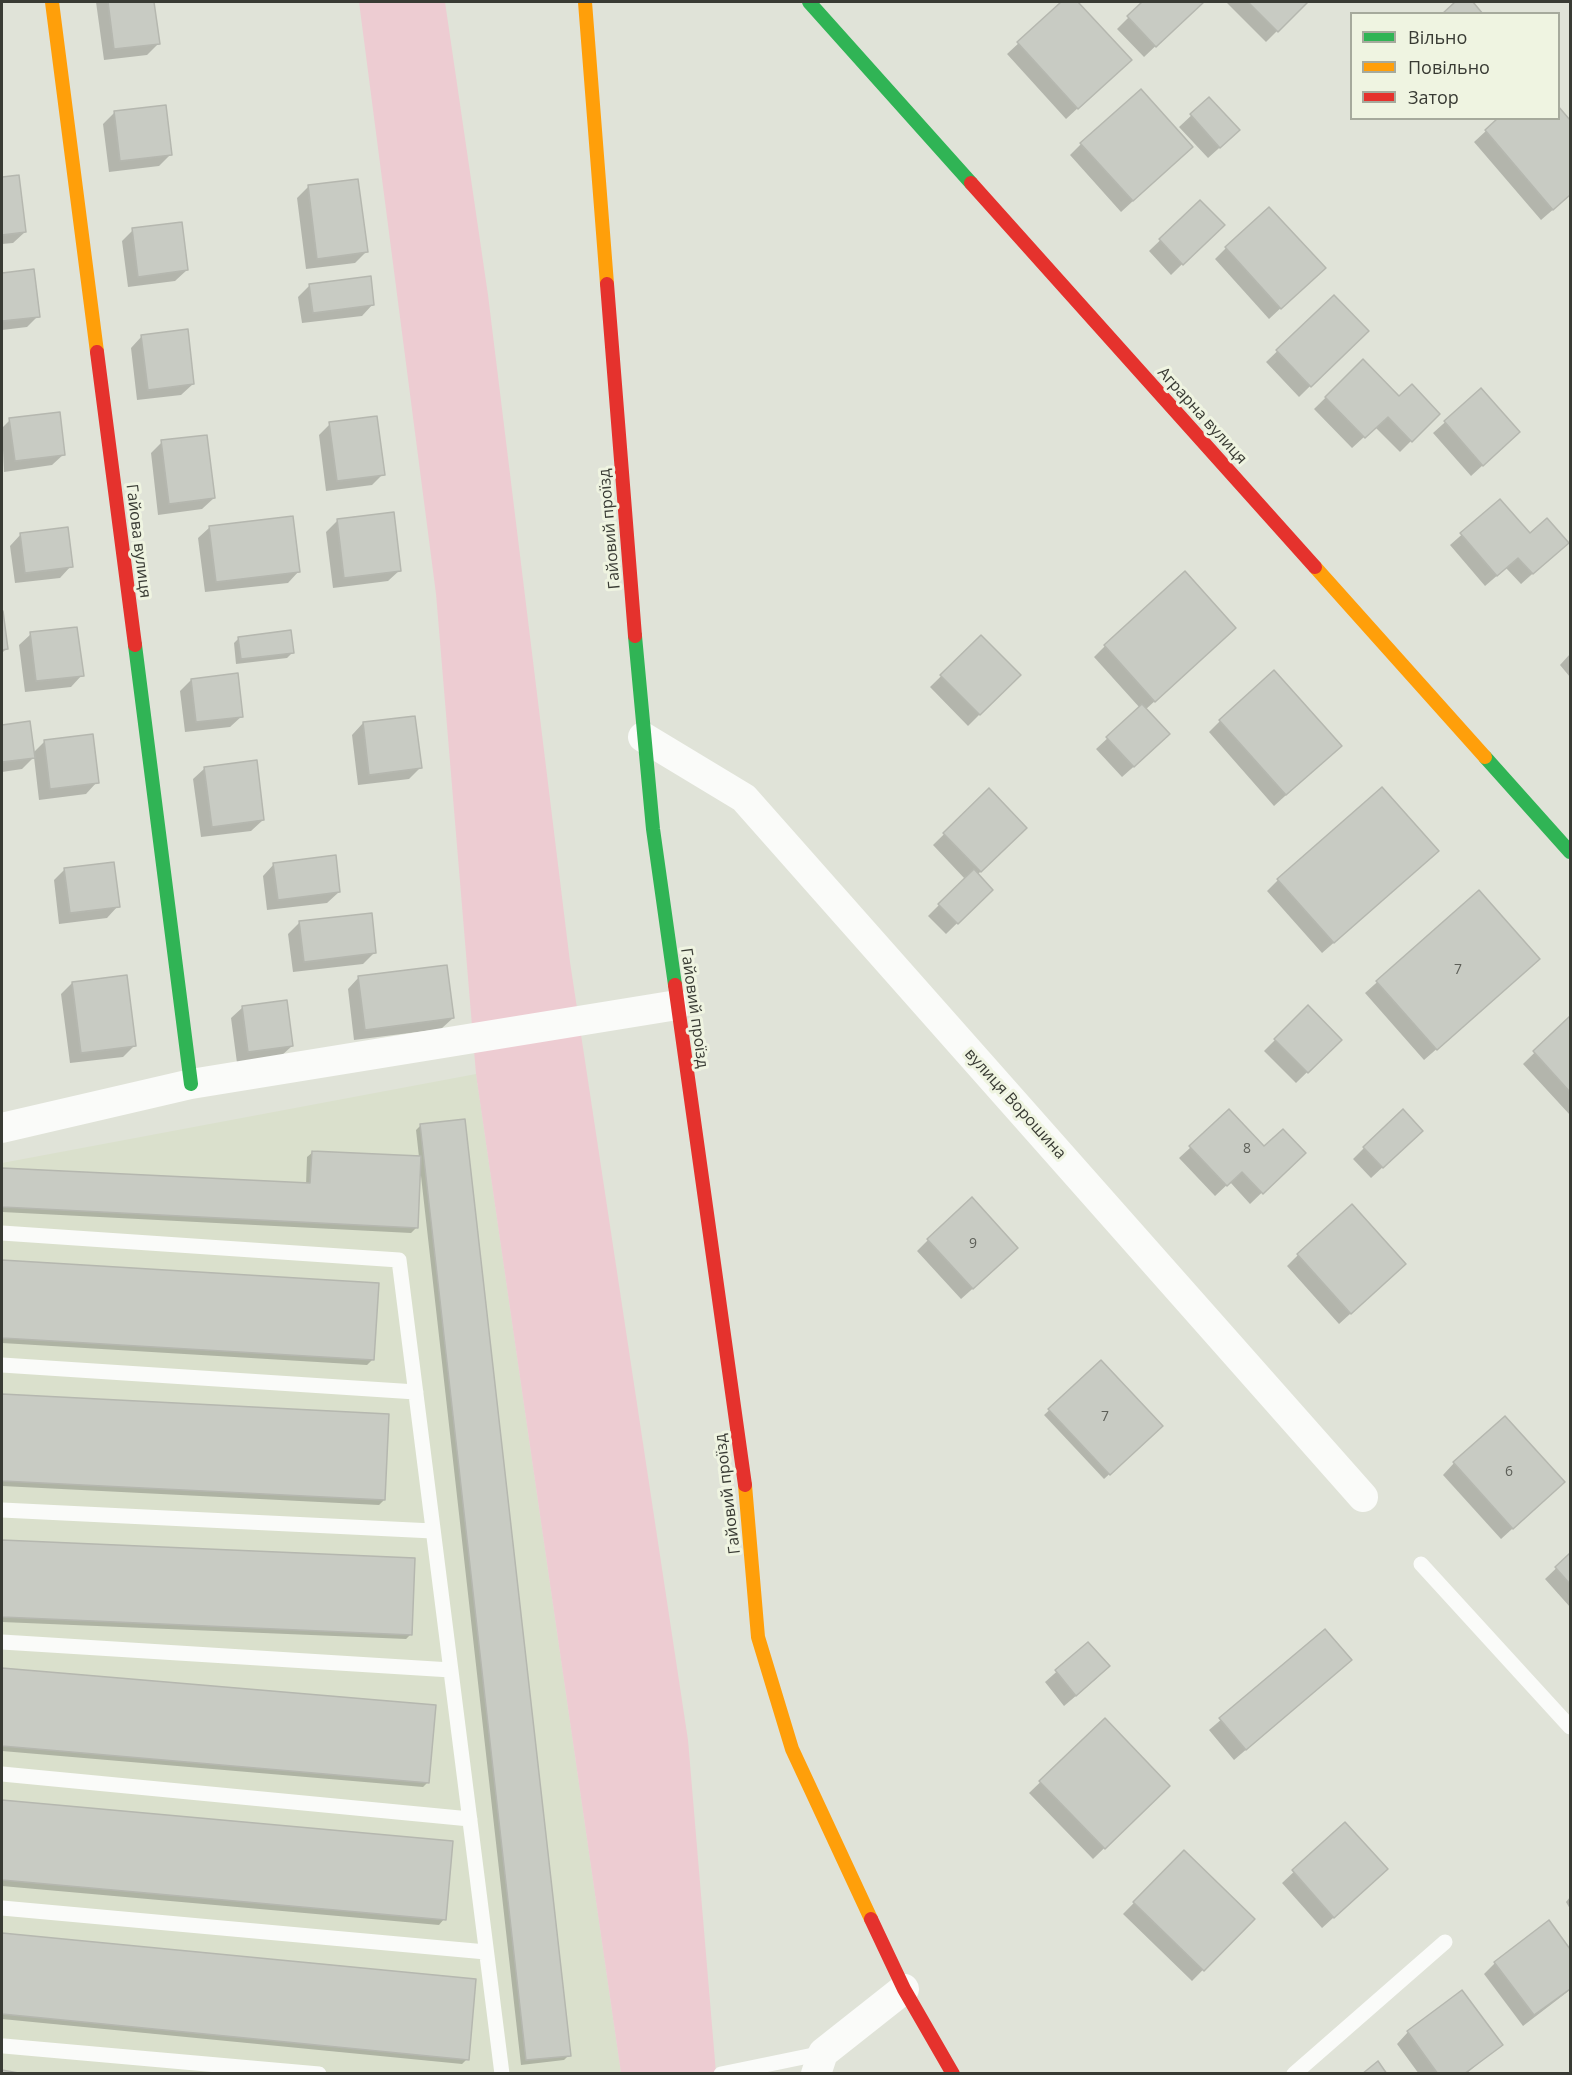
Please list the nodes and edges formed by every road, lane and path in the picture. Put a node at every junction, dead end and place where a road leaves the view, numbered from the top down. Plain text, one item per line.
1 (52, 2) edge
2 (585, 2) edge
3 (809, 2) edge
4 (643, 737) junction
5 (1570, 852) edge
6 (676, 1005) junction
7 (191, 1084) junction
8 (2, 1128) edge
9 (2, 1233) edge
10 (2, 1365) edge
11 (416, 1392) junction
12 (1363, 1497) dead end
13 (2, 1510) edge
14 (433, 1531) junction
15 (1421, 1564) dead end
16 (2, 1642) edge
17 (451, 1670) junction
18 (1570, 1727) edge
19 (2, 1774) edge
20 (470, 1819) junction
21 (2, 1908) edge
22 (1445, 1942) dead end
23 (486, 1952) junction
24 (904, 1989) junction
25 (4, 2046) dead end
26 (820, 2063) edge
27 (319, 2073) edge
28 (502, 2073) edge
29 (721, 2073) edge
30 (953, 2073) edge
31 (1294, 2073) edge

1 - 7 street, Гайова вулиця
2 - 4 street, Гайовий проїзд
3 - 5 street, Аграрна вулиця
4 - 6 street, Гайовий проїзд
4 - 12 street, вулиця Ворошина
6 - 7 street
6 - 24 street, Гайовий проїзд
7 - 8 street
9 - 11 lane
10 - 11 lane
11 - 14 lane
13 - 14 lane
14 - 17 lane
15 - 18 lane
16 - 17 lane
17 - 20 lane
19 - 20 lane
20 - 23 lane
21 - 23 lane
22 - 31 lane
23 - 28 lane
24 - 26 street
24 - 30 street
25 - 27 lane
26 - 29 lane

